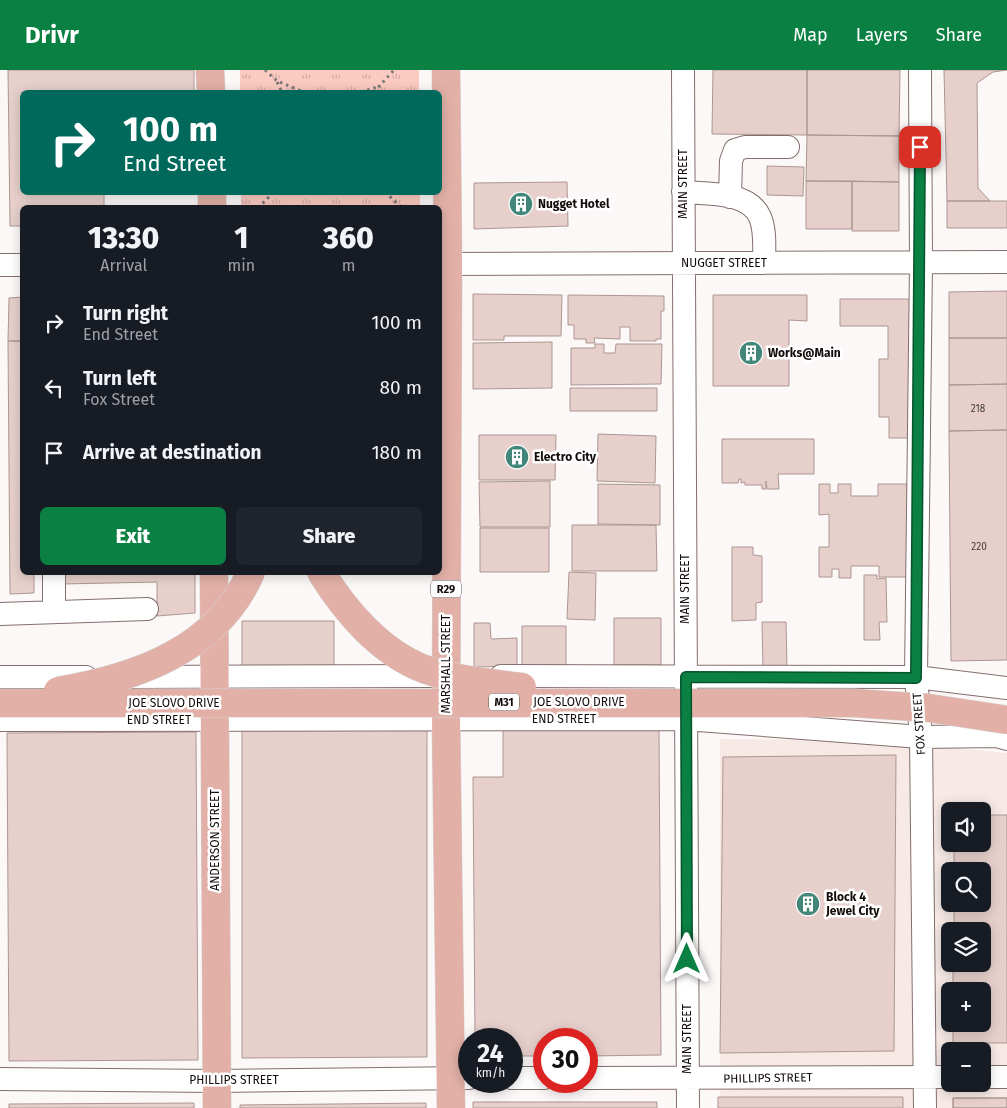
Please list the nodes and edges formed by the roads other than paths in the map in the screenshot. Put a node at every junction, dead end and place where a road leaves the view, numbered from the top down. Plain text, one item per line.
1 (210, 70) edge
2 (446, 70) edge
3 (682, 70) edge
4 (920, 70) edge
5 (211, 90) edge
6 (788, 147) dead end
7 (683, 192) junction
8 (730, 197) junction
9 (1007, 262) edge
10 (683, 263) junction
11 (764, 263) junction
12 (921, 263) junction
13 (444, 264) edge
14 (0, 265) edge
15 (20, 265) edge
16 (443, 349) edge
17 (54, 575) edge
18 (214, 575) edge
19 (249, 575) edge
20 (323, 575) edge
21 (147, 609) dead end
22 (54, 612) junction
23 (0, 614) edge
24 (446, 676) junction
25 (0, 677) edge
26 (214, 677) junction
27 (686, 677) junction
28 (916, 678) junction
29 (1007, 688) edge
30 (0, 702) edge
31 (637, 702) junction
32 (446, 719) junction
33 (685, 719) junction
34 (0, 720) edge
35 (214, 720) junction
36 (1007, 720) edge
37 (921, 737) junction
38 (1007, 739) edge
39 (458, 1028) edge
40 (925, 1076) junction
41 (941, 1076) edge
42 (991, 1077) edge
43 (1007, 1077) edge
44 (458, 1078) edge
45 (598, 1078) edge
46 (0, 1079) edge
47 (688, 1079) junction
48 (217, 1080) junction
49 (458, 1086) edge
50 (217, 1108) edge
51 (452, 1108) edge
52 (688, 1108) edge
53 (925, 1108) edge

1 - 5 main road
2 - 13 main road, MARSHALL STREET / R29
3 - 7 street, MAIN STREET
4 - 12 street, FOX STREET
6 - 8 street
7 - 8 street
7 - 10 street, MAIN STREET
8 - 11 street
9 - 12 street, NUGGET STREET
10 - 11 street, NUGGET STREET
10 - 13 street, NUGGET STREET
10 - 27 street, MAIN STREET
11 - 12 street, NUGGET STREET
12 - 28 street, FOX STREET
13 - 16 main road, MARSHALL STREET / R29
14 - 15 street
16 - 24 main road, MARSHALL STREET / R29
17 - 22 street
18 - 26 main road, ANDERSON STREET
19 - 30 main road, bridge
20 - 31 main road, bridge
21 - 22 street
22 - 23 street
24 - 26 street
24 - 27 street
24 - 32 main road, MARSHALL STREET / R29
25 - 26 street
26 - 35 main road, ANDERSON STREET
27 - 28 street
27 - 33 street, MAIN STREET
28 - 29 street
28 - 37 street, FOX STREET
30 - 31 main road, JOE SLOVO DRIVE / M31, bridge
31 - 36 main road, JOE SLOVO DRIVE / M31, bridge
32 - 33 street, END STREET
32 - 35 street, END STREET
32 - 39 main road, MARSHALL STREET / R29
33 - 37 street, END STREET
33 - 47 street, MAIN STREET
34 - 35 street, END STREET
35 - 48 main road, ANDERSON STREET
37 - 38 street, END STREET
37 - 40 street, FOX STREET
40 - 41 street, PHILLIPS STREET
40 - 47 street, PHILLIPS STREET
40 - 53 street, FOX STREET
42 - 43 street
44 - 48 street, PHILLIPS STREET
45 - 47 street, PHILLIPS STREET
46 - 48 street, PHILLIPS STREET
47 - 52 street, MAIN STREET
48 - 50 main road, ANDERSON STREET
49 - 51 main road, MARSHALL STREET / R29

